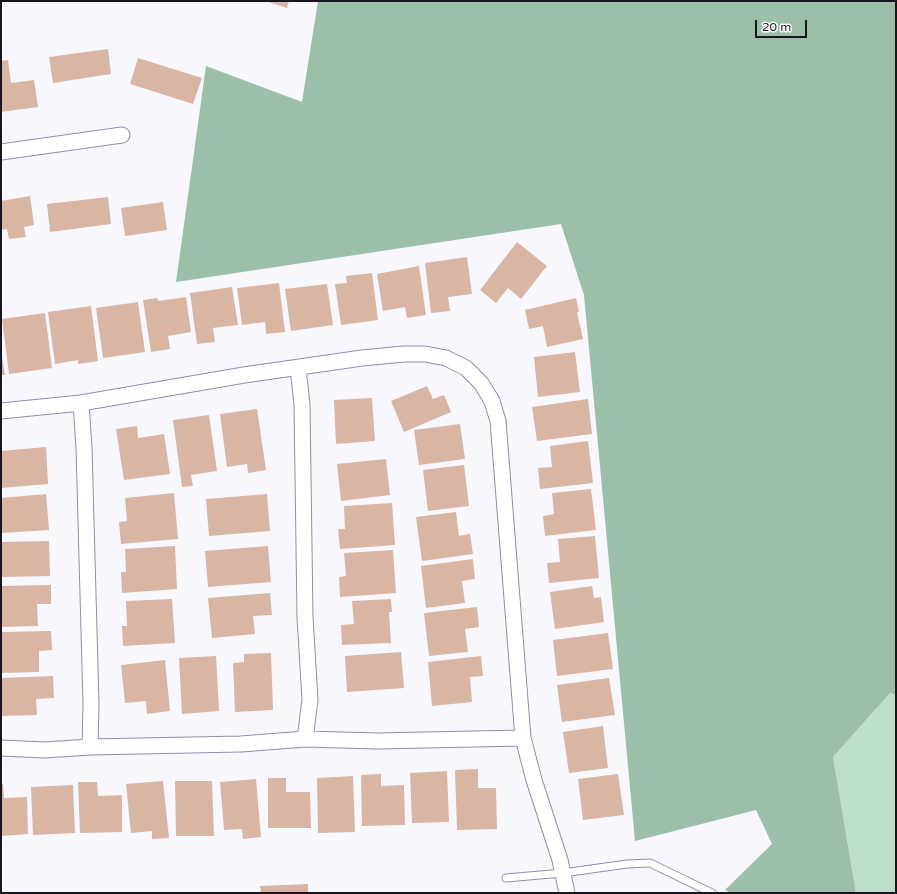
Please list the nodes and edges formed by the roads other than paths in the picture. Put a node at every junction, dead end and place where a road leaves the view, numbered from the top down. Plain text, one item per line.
1 (122, 135) dead end
2 (1, 152) edge
3 (298, 368) junction
4 (81, 403) junction
5 (1, 410) edge
6 (523, 738) junction
7 (305, 739) junction
8 (90, 747) junction
9 (1, 748) edge
10 (563, 873) junction
11 (506, 878) dead end
12 (567, 893) edge
13 (712, 893) edge

1 - 2 street
3 - 4 street
3 - 6 street
3 - 7 street
4 - 5 street
4 - 8 street
6 - 7 street
6 - 10 street
7 - 8 street
8 - 9 street
10 - 11 lane
10 - 12 street
10 - 13 lane

